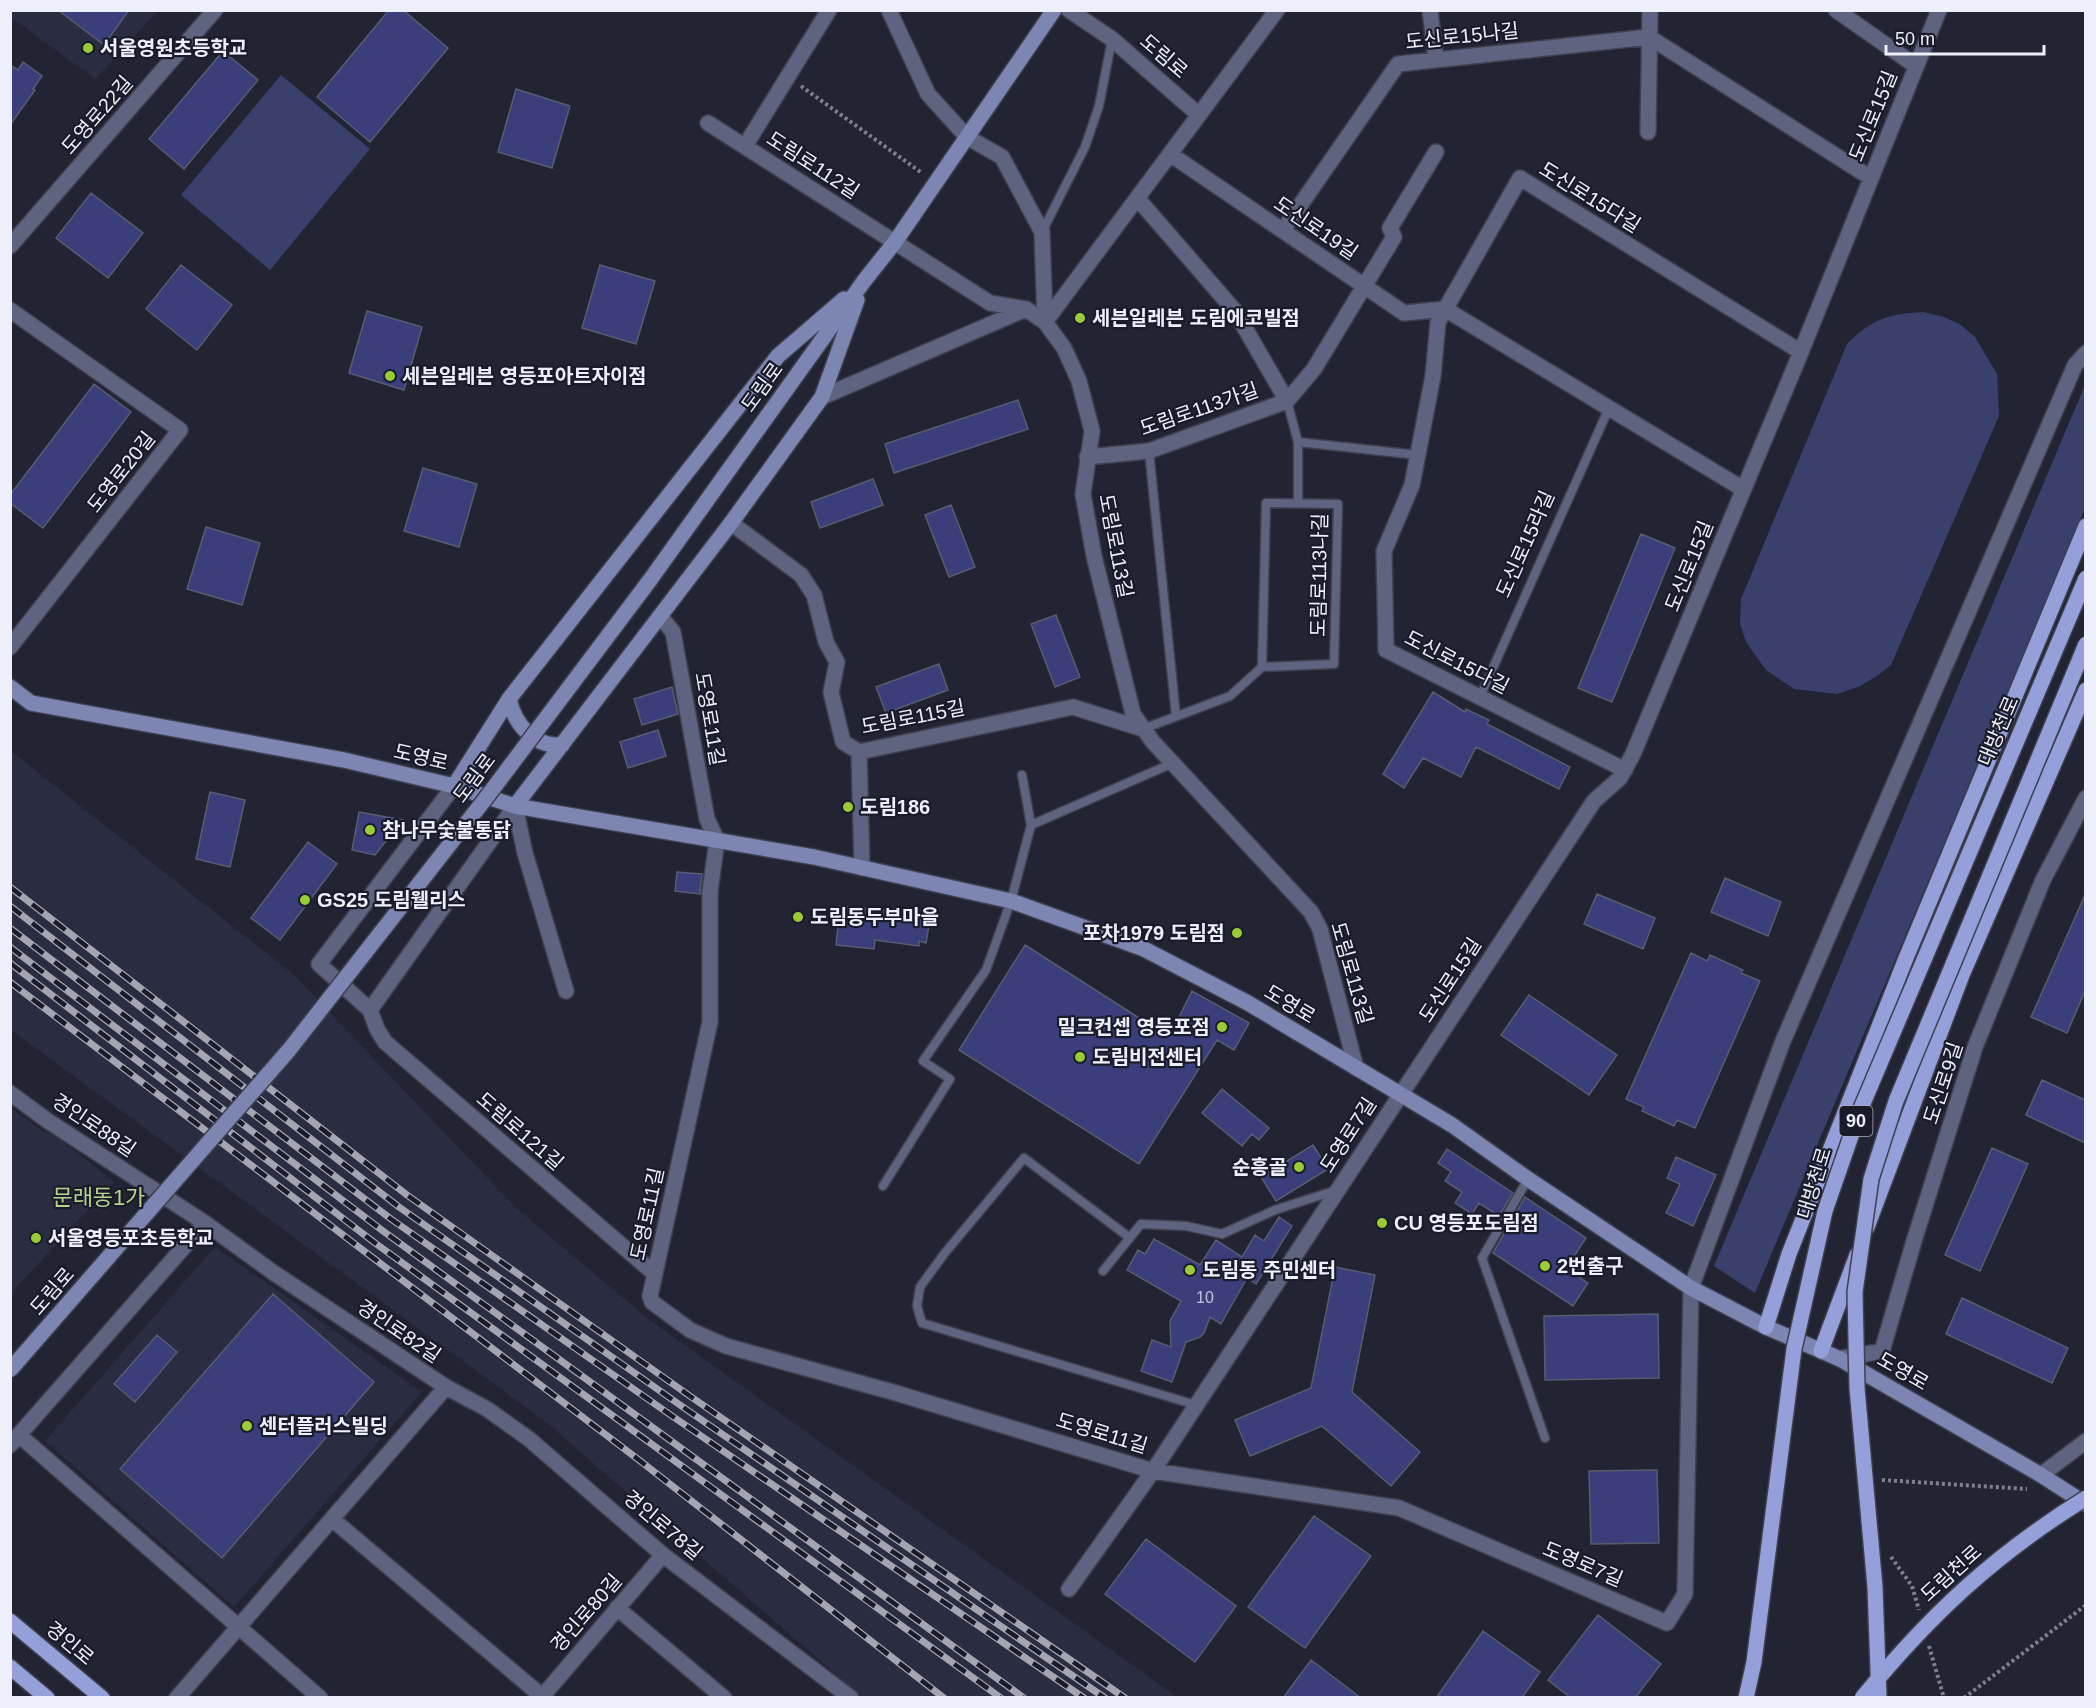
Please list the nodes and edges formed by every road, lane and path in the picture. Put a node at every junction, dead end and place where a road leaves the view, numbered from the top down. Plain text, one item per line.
1 (215, 10) edge
2 (829, 10) edge
3 (889, 10) edge
4 (1054, 10) edge
5 (1069, 10) edge
6 (1277, 10) edge
7 (1431, 10) edge
8 (1650, 10) edge
9 (1836, 10) edge
10 (1939, 10) edge
11 (1650, 37) junction
12 (1113, 39) junction
13 (1436, 60) junction
14 (1916, 66) junction
15 (789, 76) junction
16 (1199, 115) junction
17 (708, 123) dead end
18 (1647, 132) dead end
19 (967, 137) junction
20 (745, 147) junction
21 (1436, 152) dead end
22 (1170, 154) junction
23 (1871, 178) junction
24 (936, 183) junction
25 (1137, 198) junction
26 (1282, 230) junction
27 (1042, 232) junction
28 (895, 242) junction
29 (10, 246) edge
30 (864, 281) junction
31 (1364, 286) junction
32 (1026, 309) junction
33 (1445, 309) junction
34 (10, 310) edge
35 (1045, 322) junction
36 (1801, 352) junction
37 (2085, 353) edge
38 (822, 397) junction
39 (1287, 401) junction
40 (1609, 408) junction
41 (1298, 442) junction
42 (1149, 451) junction
43 (1418, 455) junction
44 (1087, 457) junction
45 (1743, 489) junction
46 (1298, 503) junction
47 (731, 523) junction
48 (2085, 526) edge
49 (2085, 578) edge
50 (660, 616) junction
51 (2085, 645) edge
52 (10, 647) edge
53 (1262, 667) junction
54 (10, 687) edge
55 (2085, 690) edge
56 (1480, 697) junction
57 (509, 699) junction
58 (1176, 716) junction
59 (1143, 729) junction
60 (562, 745) junction
61 (859, 752) junction
62 (1173, 764) junction
63 (1625, 770) junction
64 (1023, 775) dead end
65 (453, 786) junction
66 (2085, 798) edge
67 (515, 806) junction
68 (1031, 825) junction
69 (717, 840) junction
70 (862, 868) junction
71 (1011, 901) junction
72 (566, 991) dead end
73 (370, 1010) junction
74 (1356, 1068) junction
75 (10, 1093) edge
76 (1401, 1094) junction
77 (1528, 1179) junction
78 (884, 1186) dead end
79 (155, 1190) joint
80 (1337, 1190) junction
81 (205, 1223) junction
82 (1130, 1238) junction
83 (1103, 1271) dead end
84 (655, 1274) junction
85 (1691, 1288) junction
86 (1766, 1327) junction
87 (1821, 1351) junction
88 (1840, 1359) junction
89 (10, 1370) edge
90 (446, 1387) junction
91 (1196, 1405) junction
92 (1545, 1438) dead end
93 (15, 1440) edge
94 (2085, 1441) edge
95 (1153, 1470) junction
96 (2042, 1475) junction
97 (1880, 1480) dead end
98 (2031, 1489) dead end
99 (2083, 1501) edge
100 (332, 1519) junction
101 (1884, 1547) dead end
102 (663, 1555) junction
103 (1069, 1589) dead end
104 (2085, 1605) edge
105 (617, 1608) junction
106 (1922, 1619) dead end
107 (10, 1621) edge
108 (238, 1628) junction
109 (1928, 1641) dead end
110 (10, 1667) edge
111 (542, 1697) edge
112 (47, 1698) edge
113 (102, 1698) edge
114 (177, 1698) edge
115 (320, 1698) edge
116 (724, 1698) edge
117 (851, 1698) edge
118 (1746, 1698) edge
119 (1862, 1698) edge
120 (1879, 1698) edge
121 (1944, 1698) edge
122 (1964, 1698) edge

1 - 29 street, 도영로22길
2 - 15 street
3 - 19 street
4 - 19 main road, 도림로
5 - 12 street, 도림로
6 - 16 street
7 - 13 street
8 - 11 street
9 - 14 street
10 - 14 street, 도신로15길
11 - 13 street, 도신로15나길
11 - 18 street
11 - 23 street
12 - 16 street, 도림로
12 - 27 lane
13 - 26 street, 도신로15나길
14 - 23 street, 도신로15길
15 - 20 street
15 - 24 path
16 - 22 street
17 - 20 street, 도림로112길
19 - 24 main road, 도림로
19 - 27 street
20 - 28 street, 도림로112길
21 - 31 street, 도림로113가길
22 - 25 street
22 - 26 street, 도신로19길
23 - 36 street, 도신로15길
24 - 28 main road, 도림로
25 - 35 street
25 - 39 street
26 - 31 street, 도신로19길
27 - 35 street
28 - 30 main road, 도림로
28 - 32 street, 도림로113길
30 - 38 main road
30 - 57 main road
30 - 89 main road, 도림로, bridge
31 - 33 street, 도신로19길
31 - 39 street, 도림로113가길
32 - 35 street, 도림로113길
32 - 38 street
33 - 36 street, 도신로15다길
33 - 40 street
33 - 43 street, 도신로15다길
34 - 52 street, 도영로20길
35 - 44 street, 도림로113길
36 - 45 street, 도신로15길
37 - 85 street
38 - 47 main road
39 - 41 lane, 도림로113가길
39 - 42 street, 도림로113가길
40 - 45 street
40 - 56 lane, 도신로15라길
41 - 43 lane
41 - 46 lane, 도림로113가길
42 - 44 street, 도림로113가길
42 - 58 lane
43 - 56 street, 도신로15다길
44 - 59 street, 도림로113길
45 - 63 street, 도신로15길
46 - 53 lane, 도림로113나길
46 - 53 lane, 도림로113나길
47 - 50 main road
47 - 61 street, 도림로115길
48 - 86 main road
49 - 118 main road, 대방천로 / 90, bridge
50 - 60 main road
50 - 69 street, 도영로11길
51 - 120 main road, 90, bridge
53 - 58 lane
54 - 65 main road, 도영로
55 - 87 main road
56 - 63 street, 도신로15다길
57 - 60 main road
57 - 65 main road
58 - 59 lane
59 - 61 street, 도림로115길
59 - 62 street, 도림로113길
60 - 67 main road
61 - 70 street
62 - 68 lane
62 - 74 street, 도림로113길
63 - 76 street, 도신로15길
64 - 68 lane
65 - 67 main road, 도영로
65 - 73 street
66 - 88 street, 도신로9길
67 - 69 main road, 도영로
67 - 72 street
67 - 73 street
68 - 71 lane
69 - 70 main road, 도영로
69 - 84 street, 도영로11길
70 - 71 main road, 도영로
71 - 74 main road, 도영로
71 - 78 lane
73 - 84 street, 도림로121길
74 - 76 main road, 도영로
75 - 79 street, 경인로88길
76 - 77 main road, 도영로
76 - 80 street, 도영로7길
77 - 85 main road, 도영로
77 - 92 lane
79 - 81 street, 경인로82길
80 - 82 lane
80 - 91 street, 도영로7길
81 - 90 street, 경인로82길
81 - 93 street
82 - 83 lane
82 - 91 lane
84 - 95 street, 도영로11길
85 - 86 main road, 도영로
85 - 95 street, 도영로7길
86 - 87 main road, 도영로
87 - 88 main road, 도영로
88 - 96 main road, 도영로
90 - 100 street, 경인로82길
90 - 102 street, 경인로78길
91 - 95 street, 도영로7길
93 - 108 street
94 - 96 street
95 - 103 street, 도영로7길
96 - 99 main road, 도영로
97 - 98 path
99 - 119 main road, 도림천로, bridge
100 - 108 street, 경인로82길
100 - 111 street
101 - 106 path
102 - 105 street, 경인로80길
102 - 117 street, 경인로78길
104 - 122 path
105 - 111 street, 경인로80길
105 - 116 street
107 - 113 main road, 경인로
108 - 114 street, 경인로82길
108 - 115 street
109 - 121 path
110 - 112 main road

